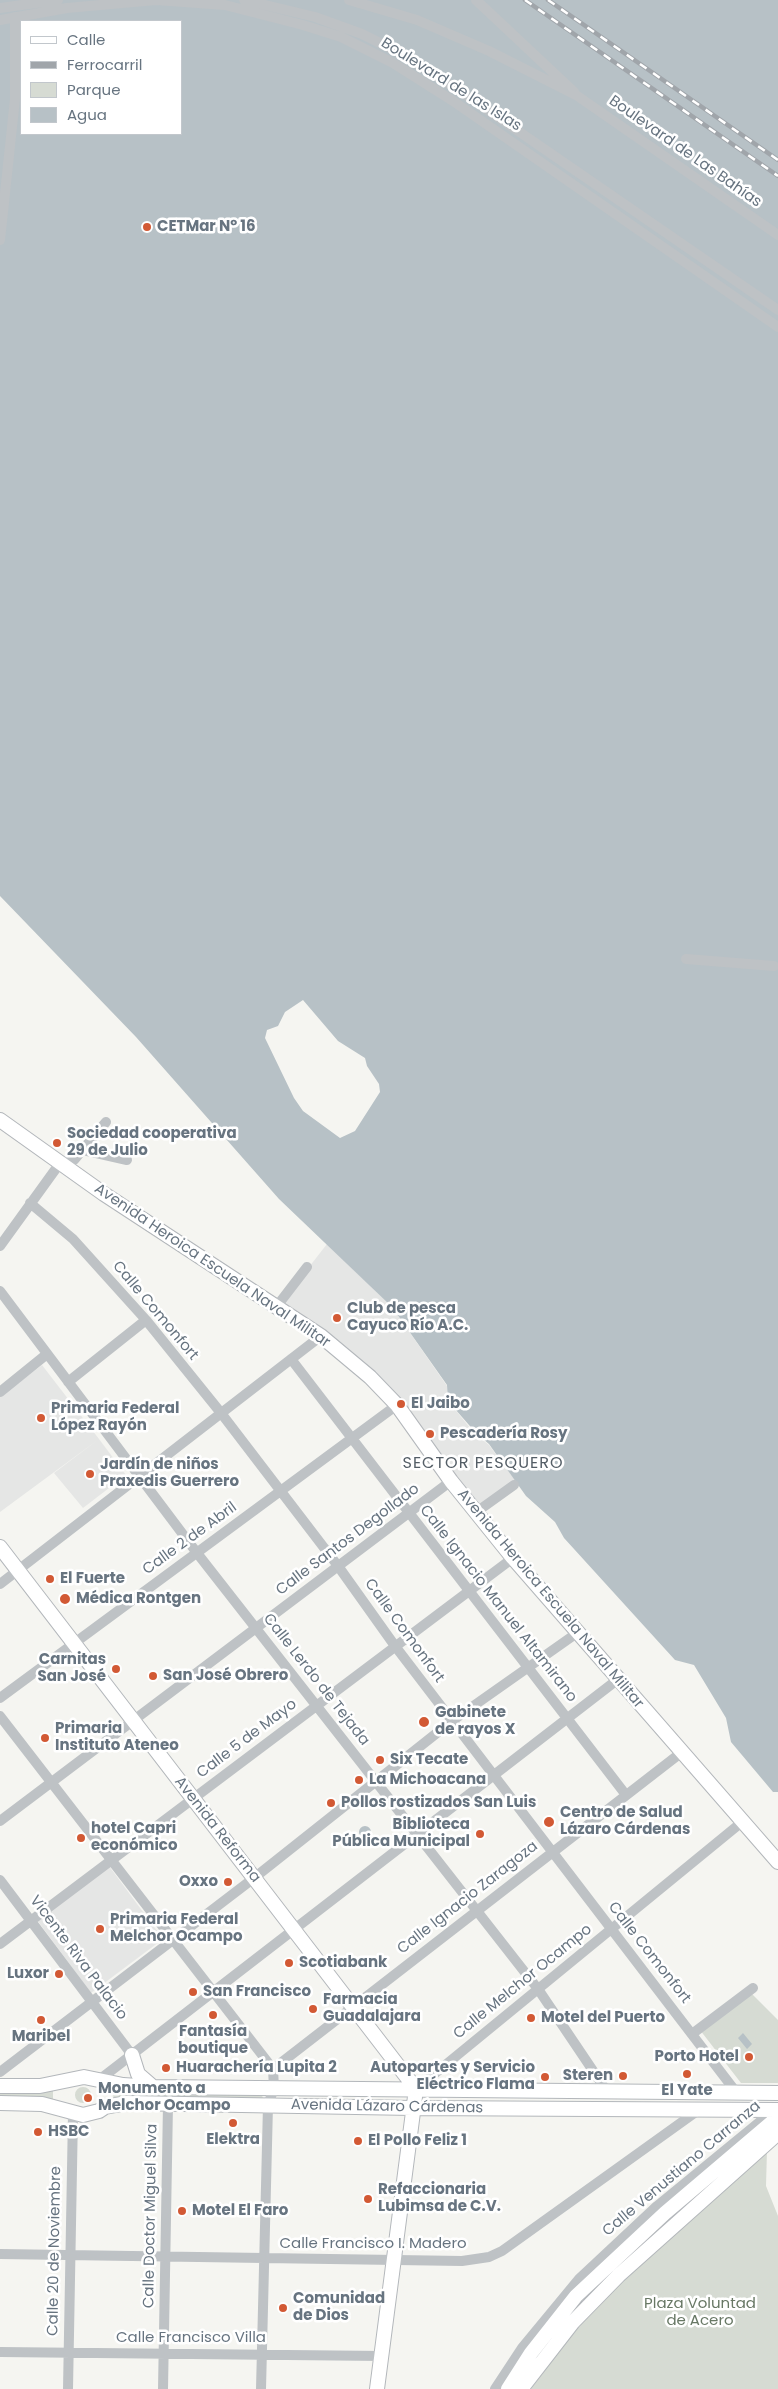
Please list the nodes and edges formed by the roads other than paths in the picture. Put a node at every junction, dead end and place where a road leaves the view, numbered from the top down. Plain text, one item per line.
1 (58, 0) edge
2 (244, 0) edge
3 (349, 0) edge
4 (476, 0) edge
5 (0, 8) edge
6 (15, 16) junction
7 (0, 20) edge
8 (460, 91) junction
9 (576, 94) junction
10 (453, 101) junction
11 (778, 235) edge
12 (0, 240) edge
13 (778, 310) edge
14 (778, 327) edge
15 (686, 959) dead end
16 (774, 966) dead end
17 (0, 1120) edge
18 (106, 1122) dead end
19 (83, 1150) junction
20 (127, 1160) dead end
21 (60, 1163) junction
22 (30, 1203) junction
23 (0, 1246) edge
24 (307, 1267) dead end
25 (0, 1291) edge
26 (277, 1306) junction
27 (146, 1320) junction
28 (321, 1336) junction
29 (47, 1354) junction
30 (291, 1359) junction
31 (68, 1382) junction
32 (0, 1392) edge
33 (397, 1405) junction
34 (221, 1413) junction
35 (352, 1438) junction
36 (140, 1476) junction
37 (451, 1482) junction
38 (514, 1485) dead end
39 (279, 1492) junction
40 (409, 1512) junction
41 (475, 1513) junction
42 (0, 1548) edge
43 (197, 1553) junction
44 (513, 1558) junction
45 (338, 1566) junction
46 (18, 1570) junction
47 (0, 1584) edge
48 (469, 1591) junction
49 (256, 1628) junction
50 (578, 1633) junction
51 (74, 1643) junction
52 (395, 1646) junction
53 (529, 1669) junction
54 (618, 1680) junction
55 (0, 1698) edge
56 (317, 1705) junction
57 (0, 1716) edge
58 (567, 1718) junction
59 (133, 1720) junction
60 (452, 1721) junction
61 (682, 1752) junction
62 (494, 1775) junction
63 (376, 1781) junction
64 (51, 1782) junction
65 (626, 1795) junction
66 (193, 1799) junction
67 (0, 1820) edge
68 (742, 1822) junction
69 (416, 1835) junction
70 (553, 1852) junction
71 (111, 1860) junction
72 (778, 1862) edge
73 (254, 1878) junction
74 (0, 1880) edge
75 (477, 1911) junction
76 (31, 1921) junction
77 (611, 1929) junction
78 (294, 1930) junction
79 (172, 1939) junction
80 (0, 1944) edge
81 (753, 1988) dead end
82 (538, 1989) junction
83 (213, 1992) junction
84 (92, 2002) junction
85 (353, 2007) junction
86 (692, 2034) junction
87 (132, 2055) junction
88 (273, 2069) junction
89 (0, 2072) edge
90 (99, 2080) junction
91 (65, 2082) junction
92 (0, 2086) edge
93 (153, 2087) junction
94 (274, 2088) junction
95 (416, 2089) junction
96 (606, 2090) junction
97 (623, 2091) junction
98 (736, 2092) junction
99 (778, 2093) edge
100 (0, 2103) edge
101 (168, 2104) junction
102 (268, 2105) junction
103 (105, 2107) junction
104 (413, 2108) junction
105 (623, 2108) junction
106 (700, 2110) junction
107 (69, 2112) junction
108 (777, 2112) edge
109 (778, 2133) edge
110 (0, 2254) edge
111 (70, 2254) junction
112 (165, 2255) junction
113 (264, 2259) junction
114 (394, 2259) junction
115 (0, 2352) edge
116 (69, 2352) junction
117 (164, 2353) junction
118 (262, 2353) junction
119 (382, 2356) junction
120 (68, 2389) edge
121 (163, 2389) edge
122 (261, 2389) edge
123 (377, 2389) edge
124 (496, 2389) edge
125 (508, 2389) edge
126 (521, 2389) edge

1 - 5 street
2 - 8 street, Boulevard de las Islas
3 - 9 street, Boulevard de Las Bahías
4 - 9 street, Boulevard de Las Bahías
6 - 7 street, Boulevard de las Islas
6 - 10 street, Boulevard de las Islas
6 - 12 street
8 - 10 street
8 - 13 street, Boulevard de las Islas
9 - 11 street, Boulevard de Las Bahías
10 - 14 street, Boulevard de las Islas
15 - 16 street
17 - 21 main road, Avenida Heroica Escuela Naval Militar
18 - 19 street
19 - 20 street
19 - 21 street
21 - 22 street
21 - 26 main road, Avenida Heroica Escuela Naval Militar
22 - 23 street
22 - 27 street, Calle Comonfort
24 - 26 street
25 - 29 street, Calle Lerdo de Tejada
26 - 28 main road, Avenida Heroica Escuela Naval Militar
27 - 31 street
27 - 34 street, Calle Comonfort
28 - 30 street
28 - 33 main road, Avenida Heroica Escuela Naval Militar
29 - 31 street, Calle Lerdo de Tejada
29 - 32 street
30 - 34 street
30 - 35 street, Calle Ignacio Manuel Altamirano
31 - 36 street, Calle Lerdo de Tejada
33 - 35 street, Calle 2 de Abril
33 - 37 main road, Avenida Heroica Escuela Naval Militar
34 - 36 street
34 - 39 street, Calle Comonfort
35 - 39 street, Calle 2 de Abril
35 - 40 street, Calle Ignacio Manuel Altamirano
36 - 43 street, Calle Lerdo de Tejada
36 - 46 street
37 - 40 street, Calle Santos Degollado
37 - 41 main road, Avenida Heroica Escuela Naval Militar
38 - 41 street
39 - 43 street, Calle 2 de Abril
39 - 45 street, Calle Comonfort
40 - 45 street, Calle Santos Degollado
40 - 48 street, Calle Ignacio Manuel Altamirano
41 - 44 main road, Avenida Heroica Escuela Naval Militar
42 - 46 main road, Avenida Reforma
43 - 49 street, Calle Lerdo de Tejada
43 - 51 street, Calle 2 de Abril
44 - 48 street, Calle 5 de Mayo
44 - 50 main road, Avenida Heroica Escuela Naval Militar
45 - 49 street, Calle Santos Degollado
45 - 52 street, Calle Comonfort
46 - 47 street
46 - 51 main road, Avenida Reforma
48 - 52 street, Calle 5 de Mayo
48 - 53 street, Calle Ignacio Manuel Altamirano
49 - 56 street, Calle Lerdo de Tejada
49 - 59 street, Calle Santos Degollado
50 - 53 street
50 - 54 main road, Avenida Heroica Escuela Naval Militar
51 - 55 street, Calle 2 de Abril
51 - 59 main road, Avenida Reforma
52 - 56 street, Calle 5 de Mayo
52 - 60 street, Calle Comonfort
53 - 58 street, Calle Ignacio Manuel Altamirano
53 - 60 street
54 - 58 street
54 - 61 main road, Avenida Heroica Escuela Naval Militar
56 - 63 street, Calle Lerdo de Tejada
56 - 66 street, Calle 5 de Mayo
57 - 64 street
58 - 62 street
58 - 65 street, Calle Ignacio Manuel Altamirano
59 - 64 street, Calle Santos Degollado
59 - 66 main road, Avenida Reforma
60 - 62 street, Calle Comonfort
60 - 63 street
61 - 65 street, Calle Ignacio Zaragoza
61 - 68 main road, Avenida Heroica Escuela Naval Militar
62 - 69 street
62 - 70 street, Calle Comonfort
63 - 69 street, Calle Lerdo de Tejada
63 - 73 street
64 - 67 street, Calle Santos Degollado
64 - 71 street
65 - 70 street, Calle Ignacio Zaragoza
66 - 71 street, Calle 5 de Mayo
66 - 73 main road, Avenida Reforma
68 - 72 main road, Avenida Heroica Escuela Naval Militar
68 - 77 street, Calle Melchor Ocampo
69 - 75 street, Calle Lerdo de Tejada
69 - 78 street
70 - 75 street, Calle Ignacio Zaragoza
70 - 77 street, Calle Comonfort
71 - 76 street, Calle 5 de Mayo
71 - 79 street
73 - 78 main road, Avenida Reforma
73 - 79 street
74 - 76 street, Vicente Riva Palacio
75 - 82 street, Calle Lerdo de Tejada
75 - 85 street, Calle Ignacio Zaragoza
76 - 80 street, Calle 5 de Mayo
76 - 84 street, Vicente Riva Palacio
77 - 82 street, Calle Melchor Ocampo
77 - 86 street, Calle Comonfort
78 - 83 street
78 - 85 main road, Avenida Reforma
79 - 83 street
79 - 84 street
81 - 86 street
82 - 95 street, Calle Melchor Ocampo
82 - 96 street, Calle Lerdo de Tejada
83 - 87 street
83 - 88 street
84 - 87 street, Vicente Riva Palacio
84 - 89 street
85 - 88 street, Calle Ignacio Zaragoza
85 - 95 main road, Avenida Reforma
86 - 98 street, Calle Comonfort
87 - 90 street
87 - 93 main road
88 - 94 street
90 - 91 main road, Avenida Lázaro Cárdenas
90 - 93 main road, Avenida Lázaro Cárdenas
90 - 103 main road
91 - 92 main road, Avenida Lázaro Cárdenas
91 - 107 main road
93 - 94 main road, Avenida Lázaro Cárdenas
94 - 95 main road, Avenida Lázaro Cárdenas
94 - 102 street
95 - 96 main road, Avenida Lázaro Cárdenas
95 - 104 main road
96 - 97 main road, Avenida Lázaro Cárdenas
97 - 98 main road, Avenida Lázaro Cárdenas
97 - 105 main road
98 - 99 main road, Avenida Lázaro Cárdenas
100 - 107 main road, Avenida Lázaro Cárdenas
101 - 102 main road, Avenida Lázaro Cárdenas
101 - 103 main road, Avenida Lázaro Cárdenas
101 - 112 street, Calle Doctor Miguel Silva
102 - 104 main road, Avenida Lázaro Cárdenas
102 - 113 street
103 - 107 main road, Avenida Lázaro Cárdenas
104 - 105 main road, Avenida Lázaro Cárdenas
104 - 114 main road
105 - 106 main road, Avenida Lázaro Cárdenas
106 - 108 main road, Avenida Lázaro Cárdenas
106 - 114 street, Calle Francisco I. Madero
107 - 111 street, Calle 20 de Noviembre
108 - 124 street, Calle Venustiano Carranza
108 - 125 main road
109 - 126 main road
110 - 111 street, Calle Francisco I. Madero
111 - 112 street, Calle Francisco I. Madero
111 - 116 street, Calle 20 de Noviembre
112 - 113 street, Calle Francisco I. Madero
112 - 117 street, Calle Doctor Miguel Silva
113 - 114 street, Calle Francisco I. Madero
113 - 118 street
114 - 119 main road
115 - 116 street, Calle Francisco Villa
116 - 117 street, Calle Francisco Villa
116 - 120 street, Calle 20 de Noviembre
117 - 118 street, Calle Francisco Villa
117 - 121 street, Calle Doctor Miguel Silva
118 - 119 street, Calle Francisco Villa
118 - 122 street
119 - 123 main road

